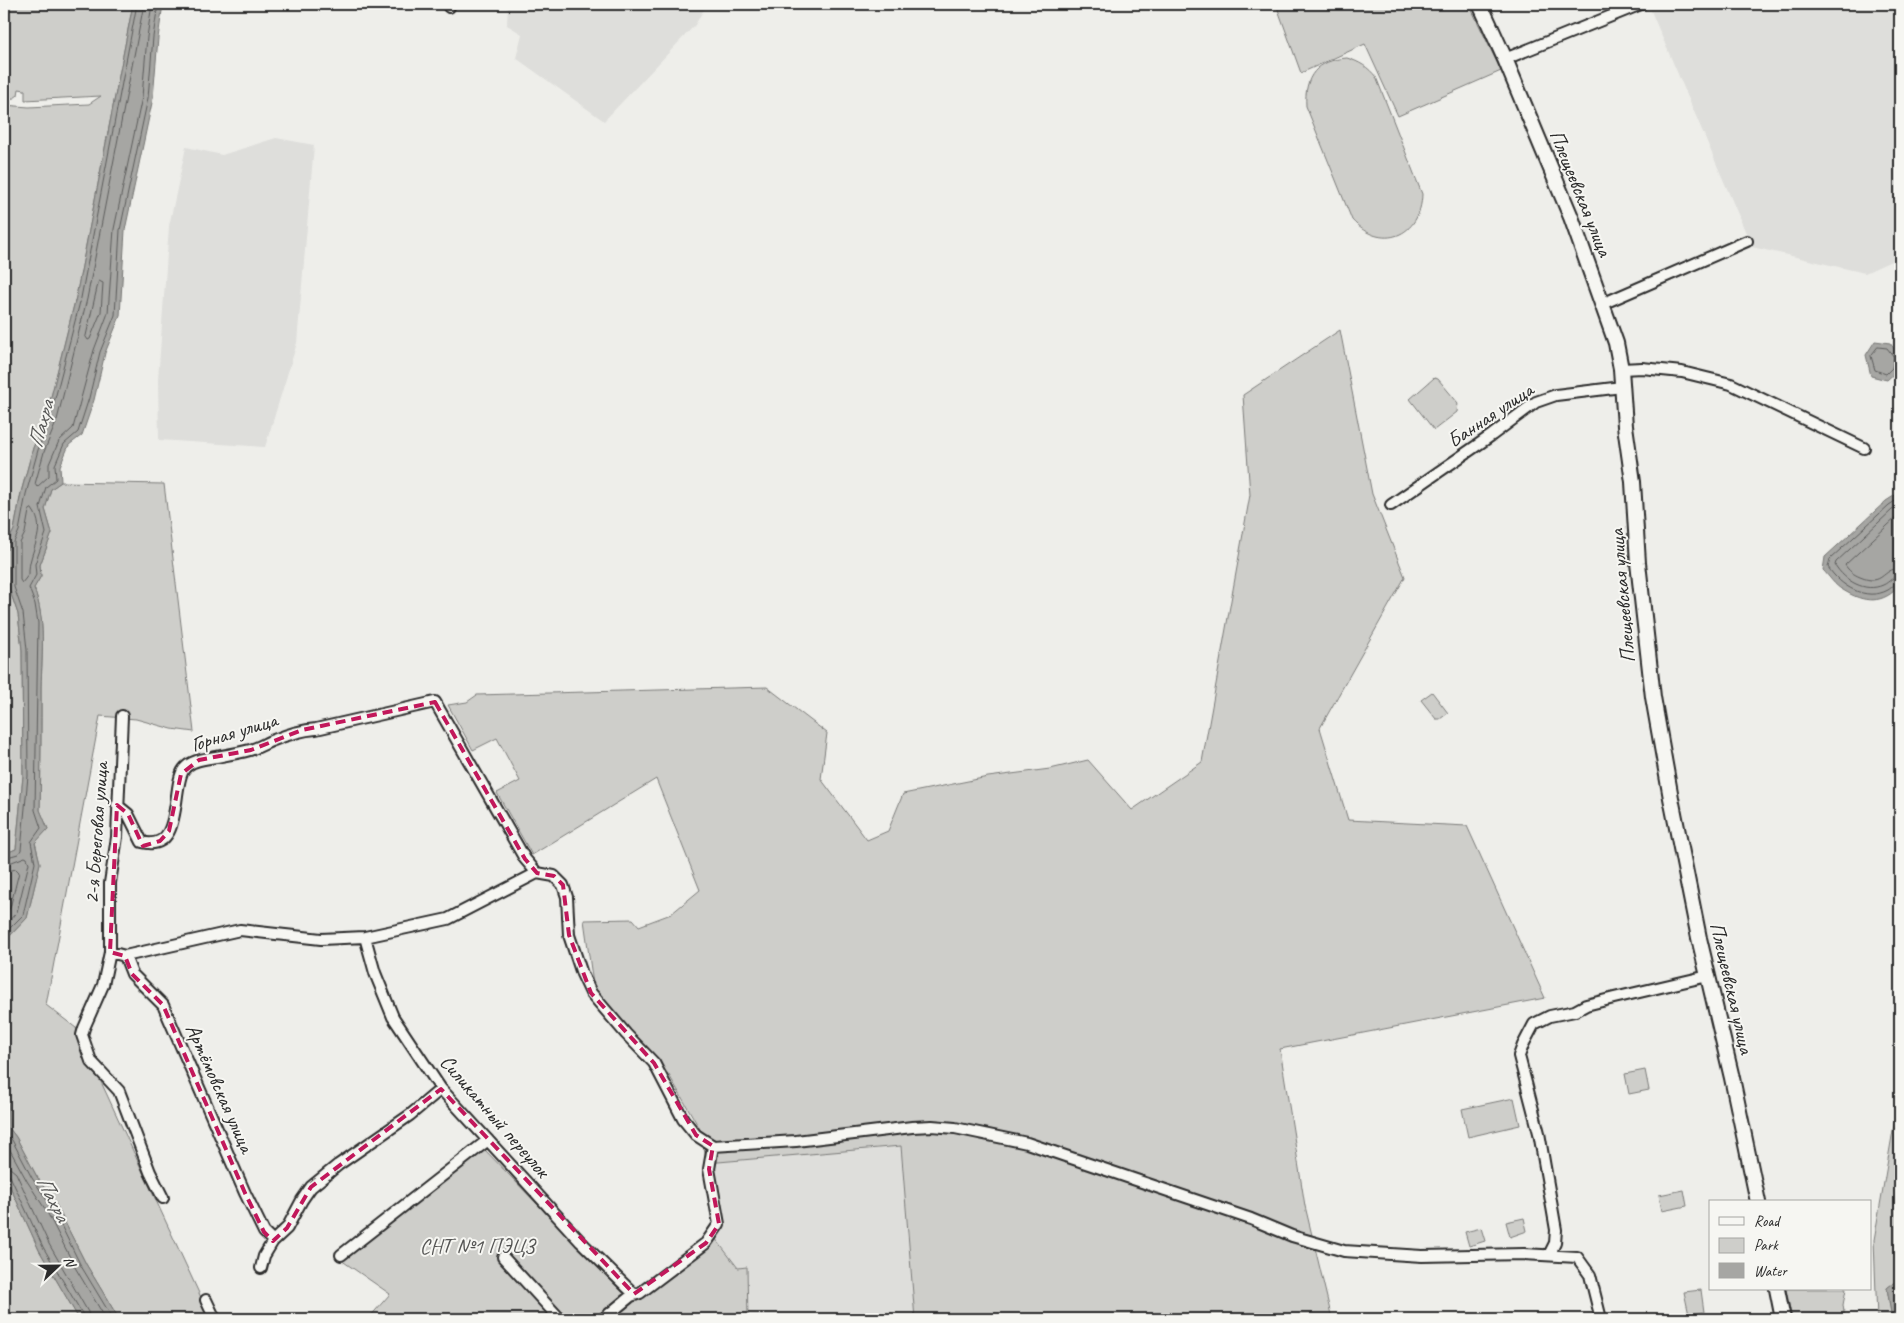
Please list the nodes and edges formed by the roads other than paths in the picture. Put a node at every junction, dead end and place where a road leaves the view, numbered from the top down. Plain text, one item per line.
1 (1480, 4) edge
2 (1641, 4) edge
3 (1505, 59) junction
4 (1747, 241) dead end
5 (1602, 304) junction
6 (1621, 369) junction
7 (1622, 387) junction
8 (1864, 448) dead end
9 (1391, 505) dead end
10 (122, 716) dead end
11 (117, 805) junction
12 (537, 874) junction
13 (365, 938) junction
14 (110, 952) junction
15 (125, 956) junction
16 (1708, 976) junction
17 (441, 1089) junction
18 (488, 1140) junction
19 (713, 1146) junction
20 (163, 1198) dead end
21 (1758, 1200) edge
22 (273, 1241) junction
23 (1549, 1254) junction
24 (342, 1255) dead end
25 (503, 1258) dead end
26 (261, 1268) dead end
27 (1777, 1290) edge
28 (634, 1294) junction
29 (206, 1300) dead end
30 (215, 1319) edge
31 (560, 1319) edge
32 (604, 1319) edge
33 (1601, 1319) edge
34 (1783, 1319) edge

1 - 3 street, Плещеевская улица
2 - 3 street
3 - 5 street, Плещеевская улица
4 - 5 street
5 - 6 street, Плещеевская улица
6 - 7 street, Плещеевская улица
6 - 8 street
7 - 9 street, Банная улица
7 - 16 street, Плещеевская улица
10 - 11 street, 2-я Береговая улица
11 - 12 street, Горная улица
11 - 14 street, 2-я Береговая улица
12 - 13 street
12 - 19 street
13 - 15 street
13 - 17 street, Силикатный переулок
14 - 15 street
14 - 20 street, 2-я Береговая улица
15 - 22 street, Артёмовская улица
16 - 21 street, Плещеевская улица
16 - 23 street
17 - 18 street, Силикатный переулок
17 - 22 street
18 - 24 street
18 - 28 street, Силикатный переулок
19 - 23 street
19 - 28 street
22 - 26 street
23 - 33 street
25 - 31 street
27 - 34 street
28 - 32 street
29 - 30 street

